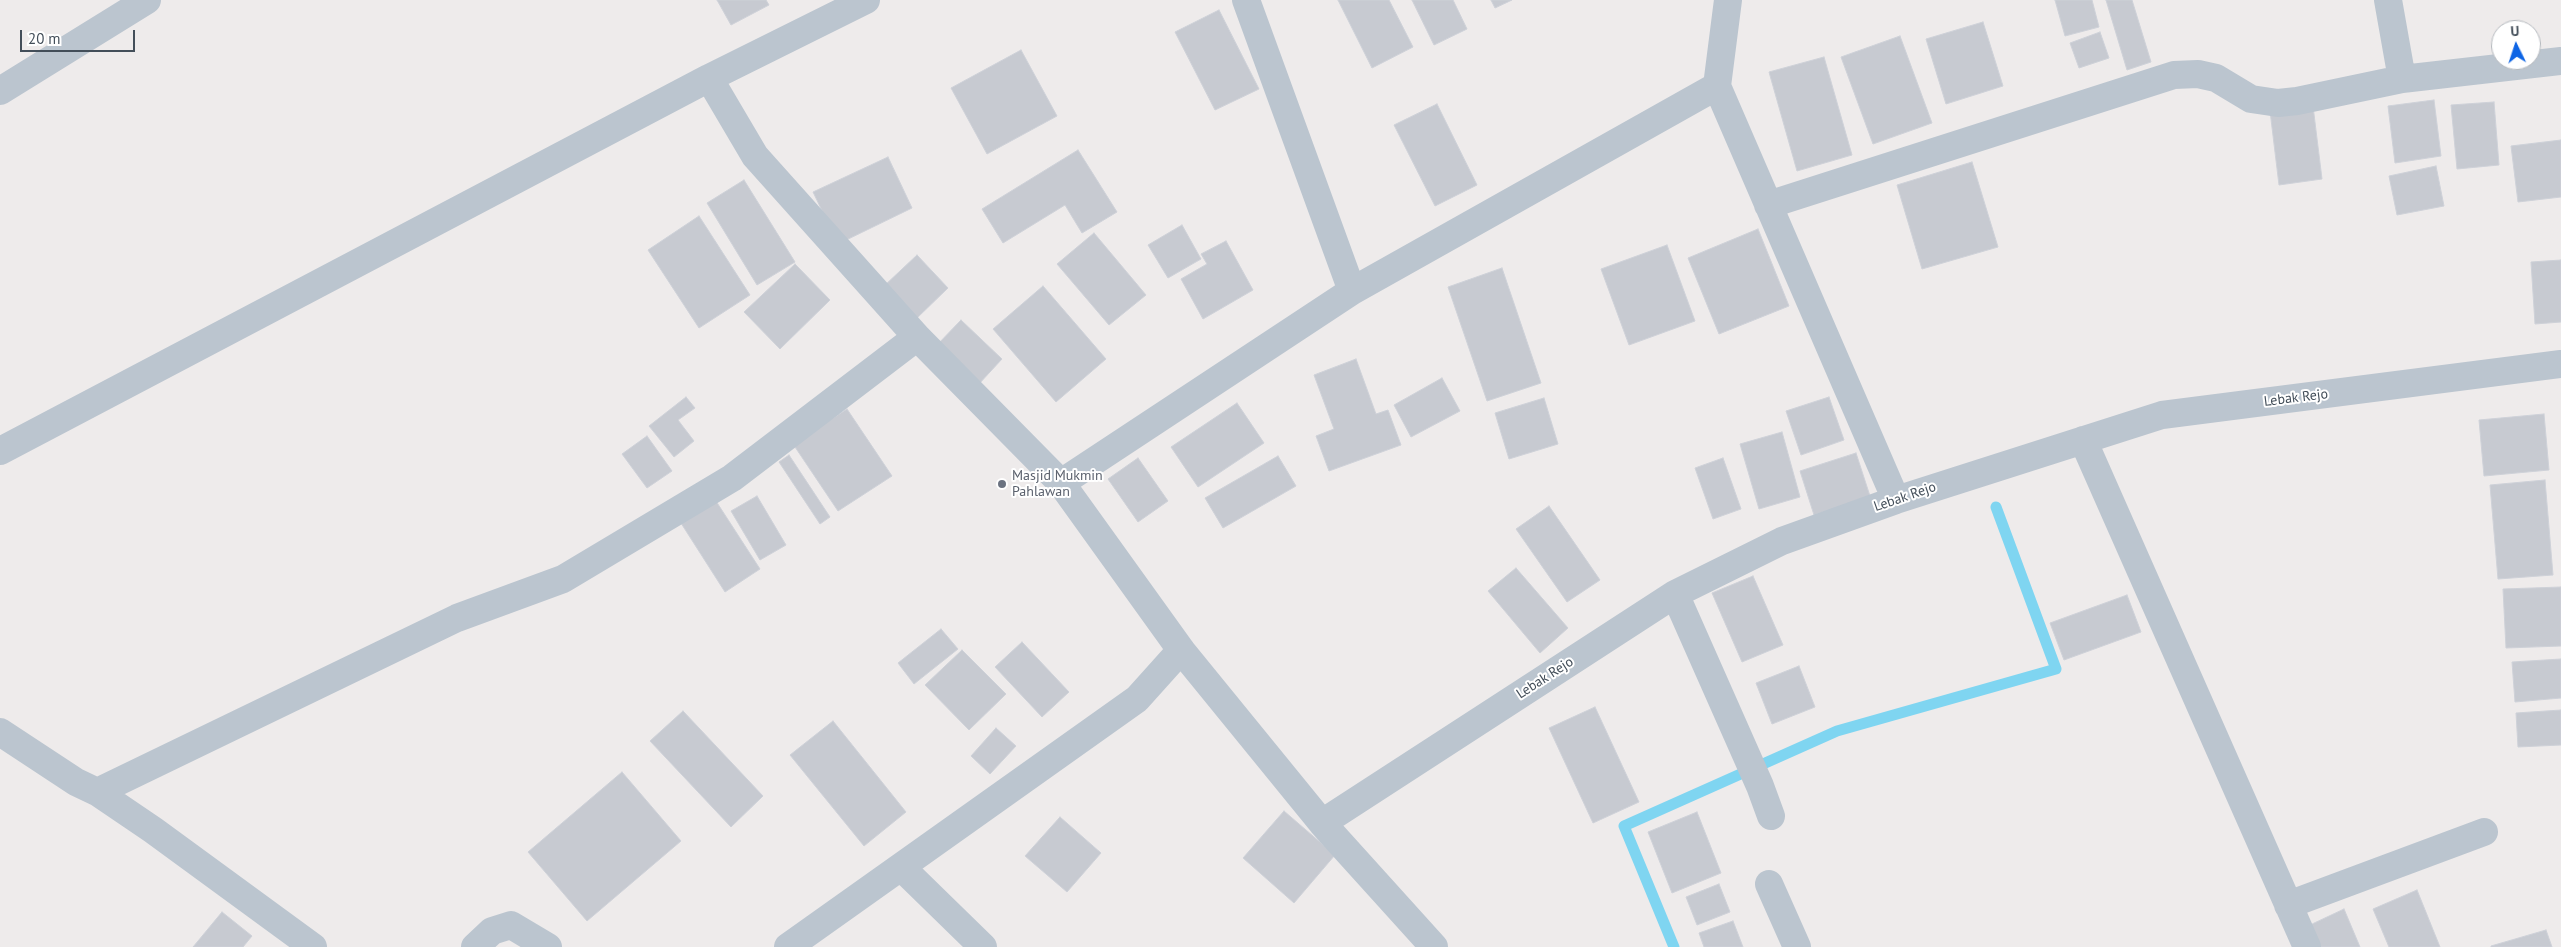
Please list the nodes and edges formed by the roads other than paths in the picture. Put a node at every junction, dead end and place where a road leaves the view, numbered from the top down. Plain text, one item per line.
1 (147, 0) edge
2 (1246, 0) edge
3 (1728, 0) edge
4 (2388, 0) edge
5 (855, 2) edge
6 (2561, 61) edge
7 (709, 78) junction
8 (2402, 79) junction
9 (1717, 86) junction
10 (0, 91) edge
11 (1768, 205) junction
12 (1352, 291) junction
13 (916, 337) junction
14 (2561, 364) edge
15 (2083, 440) junction
16 (0, 451) edge
17 (1061, 483) junction
18 (1896, 500) junction
19 (1674, 594) junction
20 (1181, 650) junction
21 (0, 732) edge
22 (97, 792) junction
23 (1771, 816) dead end
24 (1322, 824) junction
25 (2484, 832) dead end
26 (901, 867) junction
27 (1768, 884) dead end
28 (2288, 905) junction
29 (313, 947) edge
30 (476, 947) edge
31 (548, 947) edge
32 (788, 947) edge
33 (983, 947) edge
34 (1434, 947) edge
35 (1797, 947) edge
36 (2307, 947) edge

1 - 10 street
2 - 12 street
3 - 9 street
4 - 8 street
5 - 7 street
6 - 8 street
7 - 13 street
7 - 16 street
8 - 11 street
9 - 11 street
9 - 12 street
11 - 18 street
12 - 17 street
13 - 17 street
13 - 22 street
14 - 15 street, Lebak Rejo
15 - 18 street, Lebak Rejo
15 - 28 street
17 - 20 street
18 - 19 street, Lebak Rejo
19 - 23 street
19 - 24 street, Lebak Rejo
20 - 24 street
20 - 26 street
21 - 22 street
22 - 29 street
24 - 34 street
25 - 28 street
26 - 32 street
26 - 33 street
27 - 35 street
28 - 36 street
30 - 31 street

